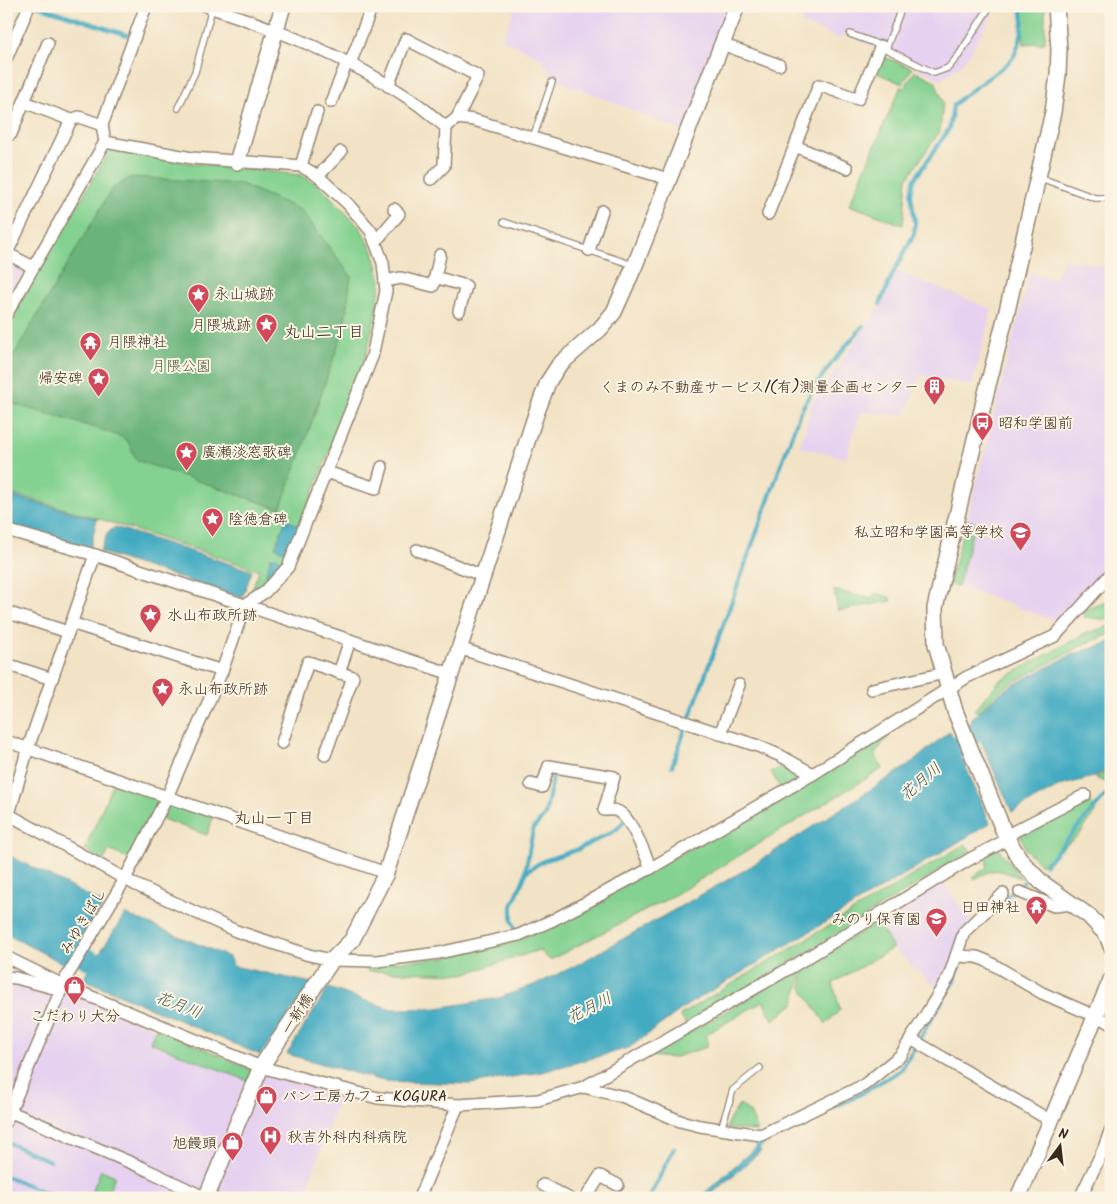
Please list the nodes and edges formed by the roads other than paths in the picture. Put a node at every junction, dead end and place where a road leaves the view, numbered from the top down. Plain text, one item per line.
1 (28, 6) edge
2 (146, 6) edge
3 (283, 6) edge
4 (372, 6) edge
5 (737, 6) edge
6 (902, 6) edge
7 (990, 6) edge
8 (1056, 6) edge
9 (209, 7) edge
10 (276, 30) junction
11 (850, 34) dead end
12 (48, 43) dead end
13 (722, 44) junction
14 (883, 48) junction
15 (6, 59) edge
16 (348, 63) junction
17 (779, 65) dead end
18 (552, 82) dead end
19 (388, 86) junction
20 (24, 102) junction
21 (331, 102) dead end
22 (178, 108) dead end
23 (318, 112) dead end
24 (457, 118) junction
25 (71, 120) junction
26 (102, 125) junction
27 (446, 127) junction
28 (11, 134) dead end
29 (533, 138) junction
30 (105, 142) junction
31 (795, 146) junction
32 (341, 152) dead end
33 (237, 162) junction
34 (301, 166) junction
35 (847, 168) dead end
36 (318, 176) junction
37 (1038, 177) junction
38 (431, 179) dead end
39 (668, 179) junction
40 (1111, 198) edge
41 (394, 209) dead end
42 (602, 211) dead end
43 (768, 214) dead end
44 (504, 222) dead end
45 (375, 242) junction
46 (589, 250) junction
47 (7, 253) edge
48 (440, 255) dead end
49 (635, 265) junction
50 (33, 267) junction
51 (435, 277) junction
52 (385, 281) junction
53 (459, 311) dead end
54 (6, 315) edge
55 (382, 467) dead end
56 (326, 472) junction
57 (6, 530) edge
58 (417, 550) dead end
59 (95, 555) junction
60 (1111, 574) edge
61 (483, 576) junction
62 (245, 605) junction
63 (6, 612) edge
64 (70, 628) junction
65 (350, 640) junction
66 (459, 648) junction
67 (6, 664) edge
68 (222, 671) junction
69 (339, 673) junction
70 (945, 673) junction
71 (451, 674) junction
72 (52, 680) junction
73 (739, 684) dead end
74 (950, 688) junction
75 (872, 689) dead end
76 (720, 734) junction
77 (6, 740) edge
78 (282, 743) dead end
79 (28, 748) junction
80 (325, 755) dead end
81 (813, 774) junction
82 (531, 784) dead end
83 (1085, 795) dead end
84 (167, 797) junction
85 (7, 813) edge
86 (1006, 837) junction
87 (650, 868) junction
88 (386, 873) junction
89 (126, 880) junction
90 (1020, 892) dead end
91 (1003, 894) dead end
92 (1073, 904) junction
93 (1111, 946) edge
94 (956, 956) junction
95 (6, 957) edge
96 (332, 960) junction
97 (6, 977) edge
98 (1111, 980) edge
99 (63, 984) junction
100 (1096, 1016) junction
101 (1111, 1023) edge
102 (915, 1041) junction
103 (261, 1067) junction
104 (760, 1068) dead end
105 (584, 1087) junction
106 (458, 1105) junction
107 (8, 1115) edge
108 (1051, 1121) junction
109 (721, 1129) junction
110 (1111, 1129) edge
111 (543, 1185) dead end
112 (618, 1185) dead end
113 (206, 1198) edge
114 (419, 1198) edge
115 (568, 1198) edge
116 (586, 1198) edge
117 (1018, 1198) edge
118 (1080, 1198) edge

1 - 15 street
2 - 26 street
3 - 10 street
4 - 16 street
5 - 13 street, 一新橋
6 - 14 lane
7 - 14 lane
8 - 37 street
9 - 10 street
9 - 22 lane
10 - 16 street
10 - 33 street
11 - 14 lane
12 - 20 street
13 - 17 street
13 - 39 street, 一新橋
14 - 31 street
16 - 19 street
16 - 21 street
18 - 29 lane
19 - 24 street
19 - 27 street
20 - 25 street
20 - 28 street
23 - 34 street
24 - 27 street
24 - 29 street
25 - 26 street
25 - 47 street
26 - 30 street
27 - 38 street
29 - 39 street
30 - 33 street
30 - 50 street
31 - 35 street
31 - 43 street
32 - 36 street
33 - 34 street
34 - 36 street
36 - 45 street
37 - 40 lane
37 - 70 street
39 - 49 street, 一新橋
41 - 45 street
42 - 46 street
44 - 46 lane
45 - 52 street
46 - 49 lane
47 - 50 street
48 - 51 street
49 - 61 street, 一新橋
50 - 54 street
51 - 52 street
51 - 53 street
52 - 56 street
55 - 56 street
56 - 62 street
57 - 59 street
58 - 61 street
59 - 62 street
59 - 64 street
60 - 74 street
61 - 66 street, 一新橋
62 - 65 street
62 - 68 street, みゆきばし
63 - 64 street
64 - 68 street
64 - 72 street
65 - 69 street
65 - 71 street
66 - 71 street, 一新橋
66 - 76 street
67 - 72 street
68 - 84 street, みゆきばし
69 - 78 street
69 - 80 street
70 - 74 street
70 - 75 street
71 - 88 street, 一新橋
72 - 79 street
73 - 76 street
74 - 81 street
74 - 86 street
76 - 81 street
77 - 79 street
79 - 84 street
79 - 85 street
81 - 87 street
82 - 87 street
83 - 86 street
84 - 88 street
84 - 89 street, みゆきばし
85 - 89 street
86 - 92 street
86 - 105 street
87 - 96 street
88 - 96 street, 一新橋
89 - 96 street
89 - 99 street, みゆきばし
90 - 92 street
91 - 94 street
92 - 93 street
94 - 100 street
94 - 102 street
95 - 99 street
96 - 103 street, 一新橋
97 - 99 street
98 - 100 street
99 - 103 street
99 - 107 street, みゆきばし
100 - 101 street
100 - 108 street
102 - 108 street
102 - 109 street
103 - 106 street
103 - 113 street, 一新橋
104 - 109 lane
105 - 106 street
105 - 109 street
106 - 114 street
107 - 113 street
108 - 117 street
110 - 118 street
111 - 115 street
112 - 116 street

